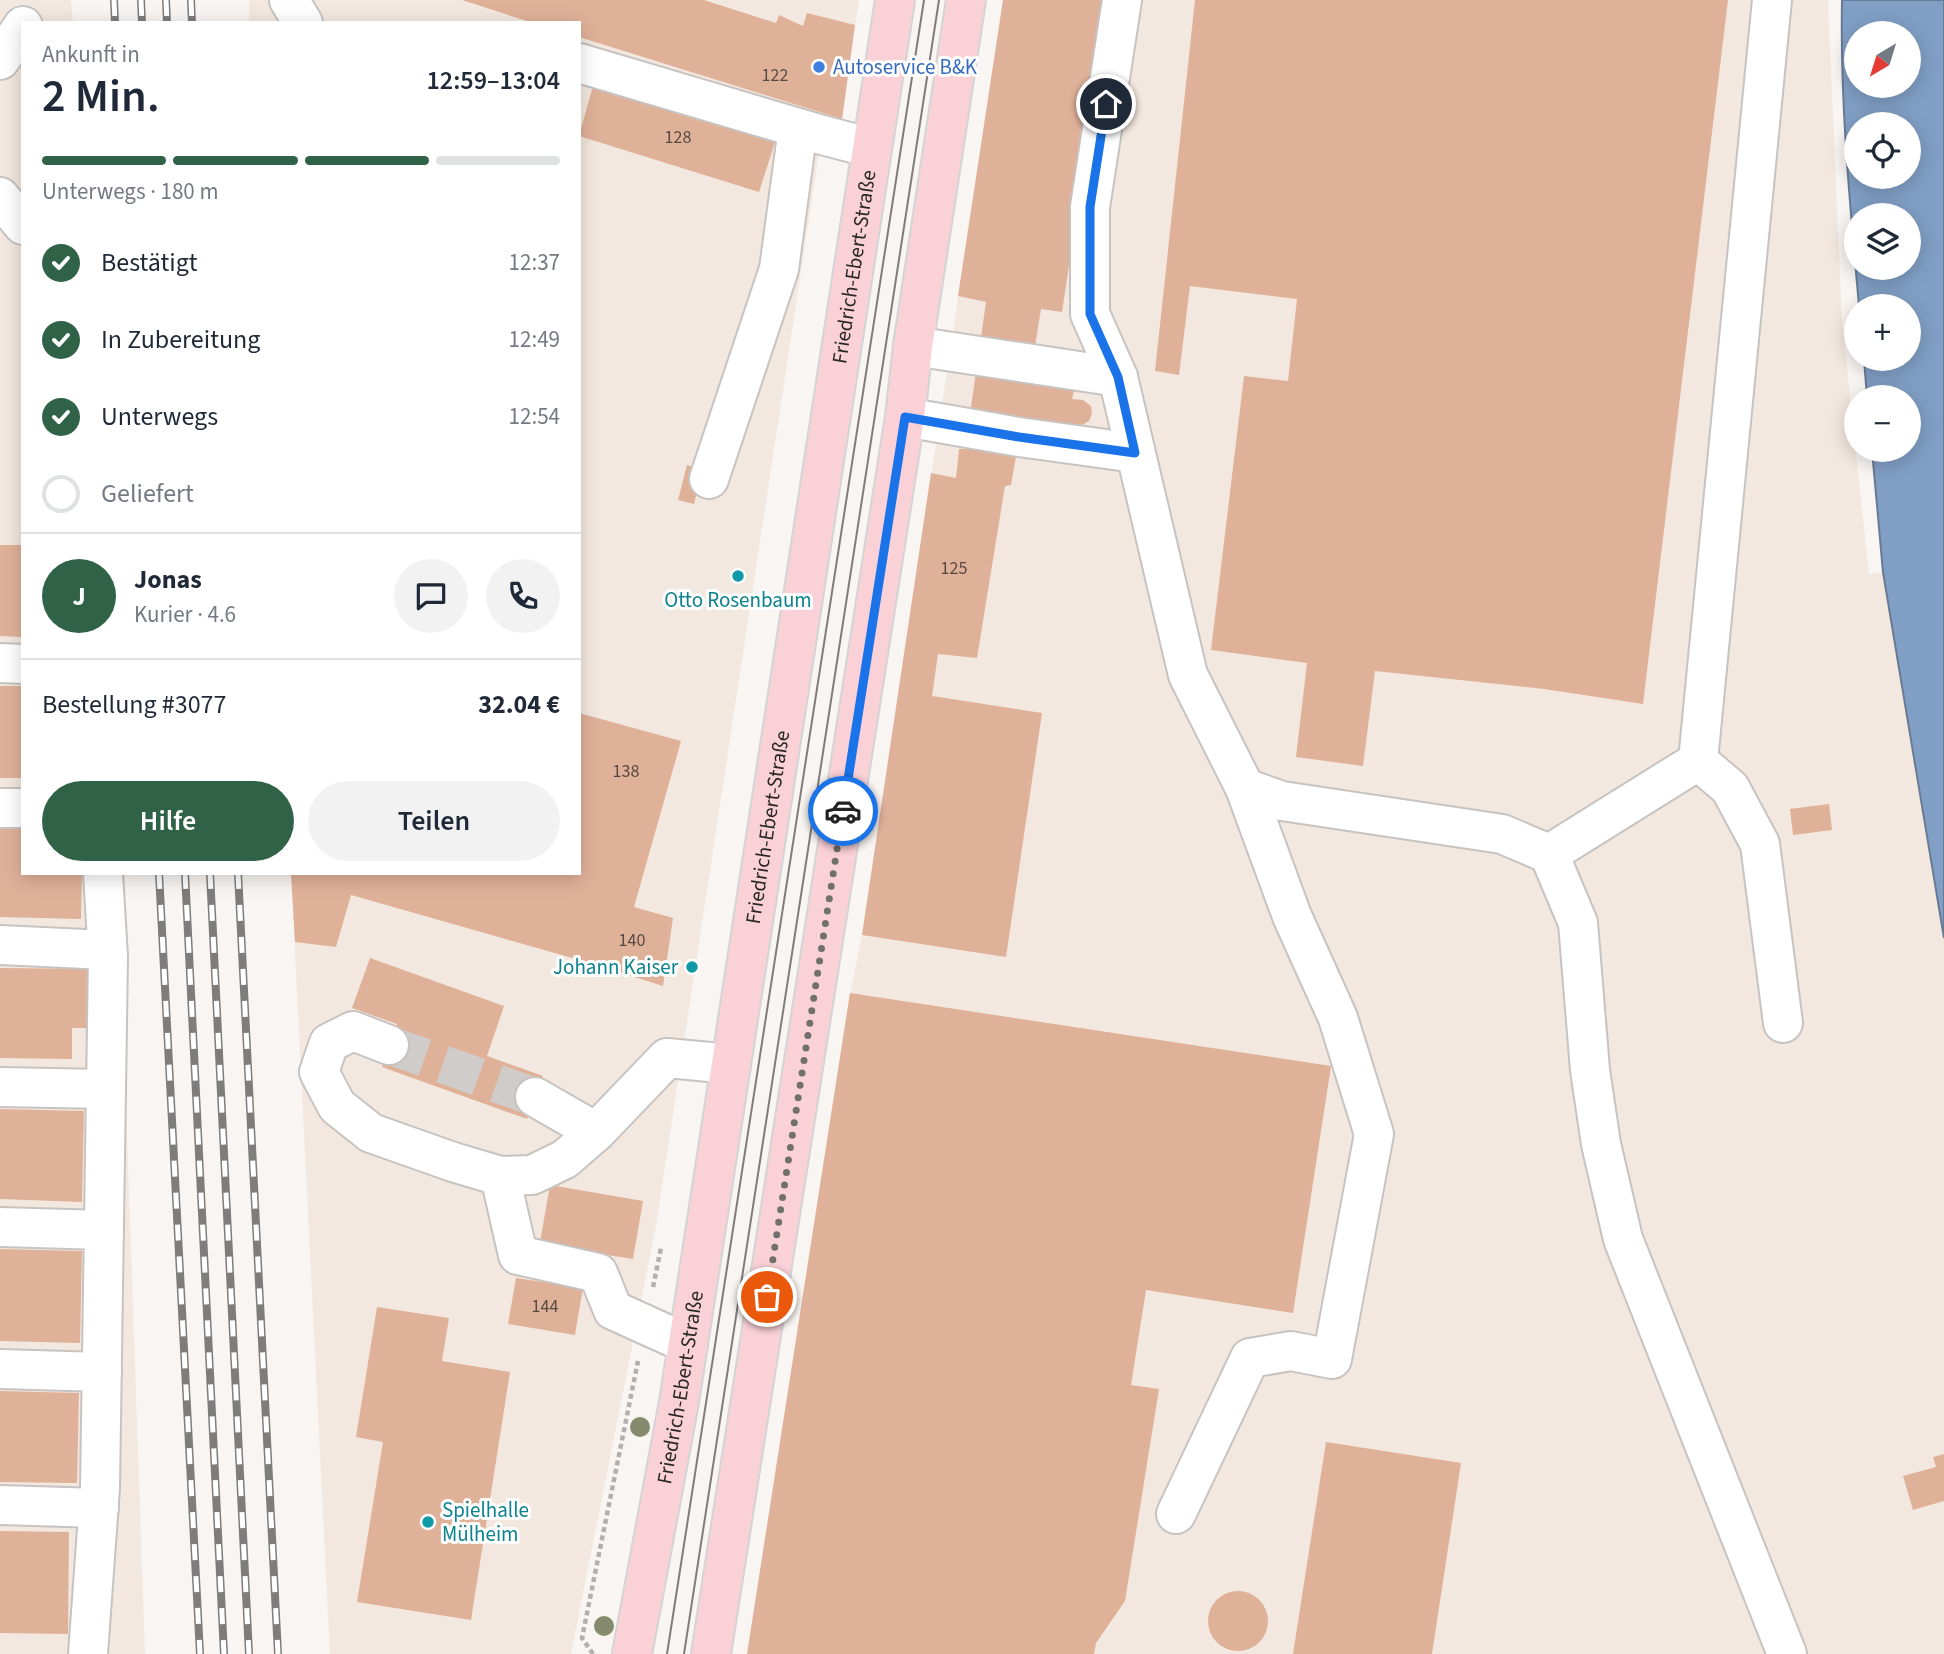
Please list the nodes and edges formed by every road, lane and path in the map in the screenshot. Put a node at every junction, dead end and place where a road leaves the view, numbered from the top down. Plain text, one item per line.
1 (38, 0) edge
2 (289, 0) edge
3 (895, 0) edge
4 (966, 0) edge
5 (1122, 0) edge
6 (1772, 0) edge
7 (26, 21) edge
8 (302, 21) edge
9 (21, 28) edge
10 (0, 60) edge
11 (581, 64) edge
12 (798, 128) junction
13 (872, 148) junction
14 (0, 197) edge
15 (21, 223) edge
16 (913, 346) junction
17 (1118, 377) junction
18 (905, 417) junction
19 (1135, 453) junction
20 (709, 479) dead end
21 (0, 663) edge
22 (21, 664) edge
23 (1698, 761) junction
24 (1245, 789) junction
25 (0, 808) edge
26 (21, 808) edge
27 (1549, 854) junction
28 (103, 875) edge
29 (0, 945) edge
30 (107, 950) junction
31 (1783, 1023) dead end
32 (389, 1045) tunnel mouth
33 (731, 1065) junction
34 (0, 1087) edge
35 (106, 1090) junction
36 (535, 1097) tunnel mouth
37 (596, 1132) junction
38 (500, 1176) junction
39 (0, 1227) edge
40 (104, 1230) junction
41 (661, 1245) dead end
42 (645, 1326) junction
43 (688, 1344) junction
44 (0, 1369) edge
45 (102, 1372) junction
46 (0, 1505) edge
47 (99, 1508) junction
48 (1176, 1514) dead end
49 (88, 1654) edge
50 (593, 1654) edge
51 (632, 1654) edge
52 (711, 1654) edge
53 (1787, 1654) edge

1 - 7 lane
2 - 8 lane
3 - 13 main road, Friedrich-Ebert-Straße
4 - 16 main road
5 - 17 lane
6 - 23 lane
9 - 10 lane
11 - 12 lane
12 - 13 lane
12 - 20 lane
13 - 33 main road, Friedrich-Ebert-Straße
14 - 15 lane
16 - 17 lane
16 - 18 main road
17 - 19 lane
18 - 19 lane
18 - 52 main road
19 - 24 lane
21 - 22 lane
23 - 27 lane
23 - 31 lane
24 - 27 lane
24 - 48 lane
25 - 26 lane
27 - 53 lane
28 - 30 lane
29 - 30 lane
30 - 35 lane
32 - 38 lane
33 - 37 lane
33 - 43 main road, Friedrich-Ebert-Straße
34 - 35 lane
35 - 40 lane
36 - 37 lane
37 - 38 lane
38 - 42 lane
39 - 40 lane
40 - 45 lane
41 - 42 path
42 - 43 lane
42 - 50 path
43 - 51 main road, Friedrich-Ebert-Straße
44 - 45 lane
45 - 47 lane
46 - 47 lane
47 - 49 lane

